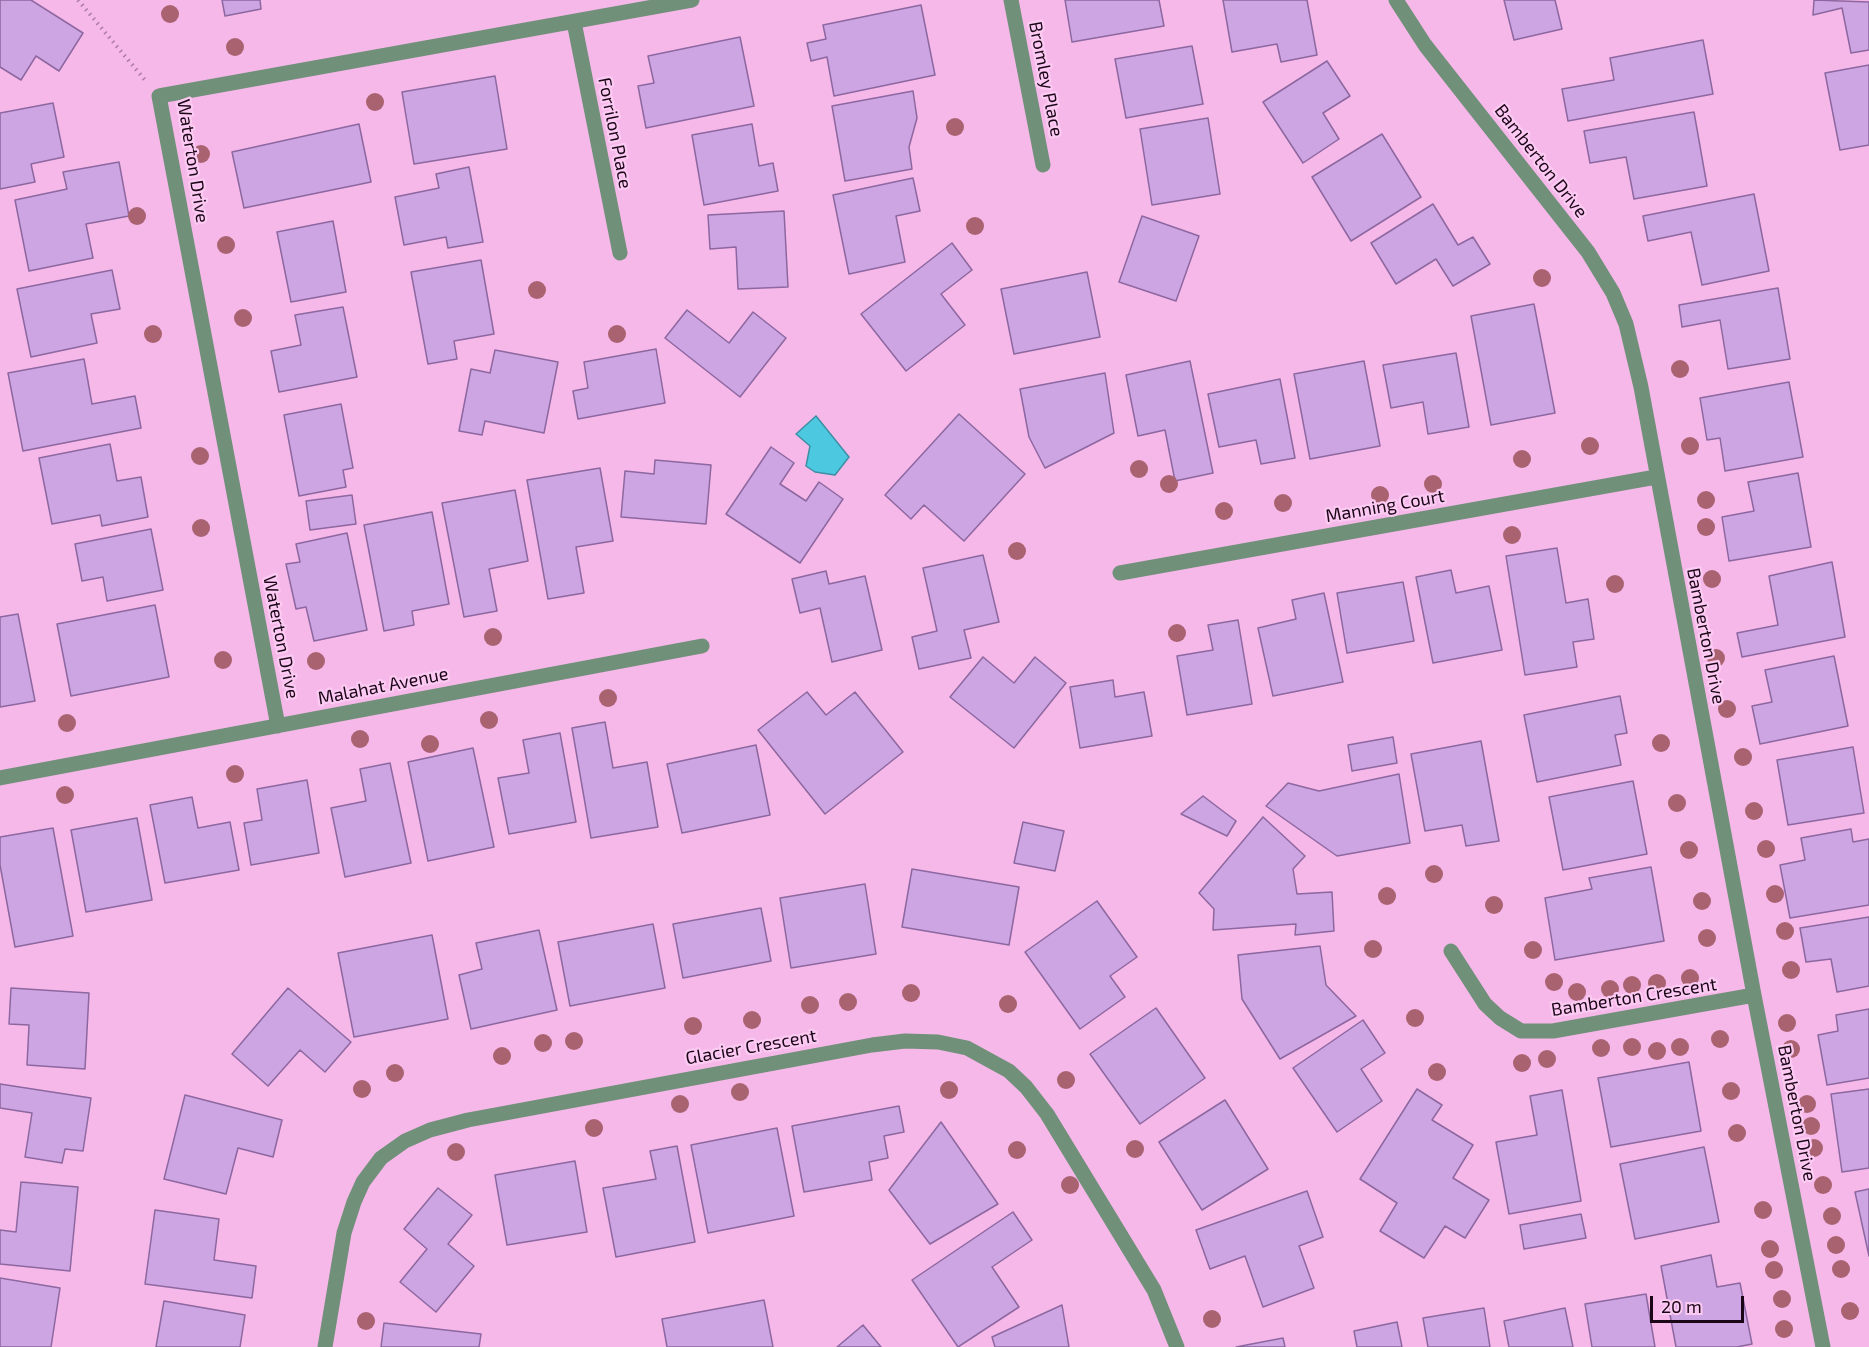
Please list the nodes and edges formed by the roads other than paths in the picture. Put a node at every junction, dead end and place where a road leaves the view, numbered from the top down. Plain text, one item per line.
1 (692, 0) edge
2 (1011, 0) edge
3 (1396, 0) edge
4 (574, 22) junction
5 (1043, 165) dead end
6 (620, 253) dead end
7 (1656, 477) junction
8 (1120, 573) dead end
9 (702, 646) dead end
10 (278, 726) junction
11 (0, 778) edge
12 (1451, 951) dead end
13 (1754, 995) junction
14 (325, 1347) edge
15 (1177, 1347) edge
16 (1823, 1347) edge

1 - 4 street, Waterton Drive
2 - 5 street, Bromley Place
3 - 7 street, Bamberton Drive
4 - 6 street, Forrilon Place
4 - 10 street, Waterton Drive
7 - 8 street, Manning Court
7 - 13 street, Bamberton Drive
9 - 10 street, Malahat Avenue
10 - 11 street, Malahat Avenue
12 - 13 street, Bamberton Crescent
13 - 16 street, Bamberton Drive
14 - 15 street, Glacier Crescent

